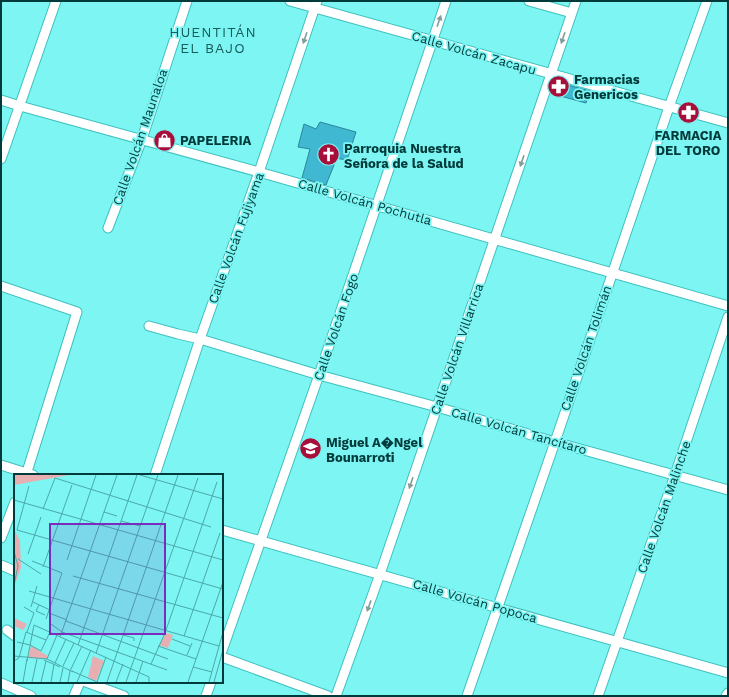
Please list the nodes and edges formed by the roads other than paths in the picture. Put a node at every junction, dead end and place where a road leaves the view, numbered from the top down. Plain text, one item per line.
1 (56, 1) edge
2 (187, 1) edge
3 (290, 1) edge
4 (446, 1) edge
5 (529, 1) edge
6 (576, 1) edge
7 (707, 1) edge
8 (316, 4) edge
9 (572, 13) junction
10 (432, 41) junction
11 (551, 74) junction
12 (1, 100) edge
13 (20, 106) junction
14 (669, 107) junction
15 (728, 123) edge
16 (142, 139) junction
17 (1, 159) edge
18 (259, 172) junction
19 (377, 206) junction
20 (108, 228) dead end
21 (495, 239) junction
22 (612, 273) junction
23 (1, 286) edge
24 (728, 306) edge
25 (728, 317) edge
26 (149, 326) dead end
27 (200, 339) junction
28 (319, 375) junction
29 (437, 407) junction
30 (555, 442) junction
31 (1, 465) edge
32 (28, 474) edge
33 (155, 474) edge
34 (675, 475) junction
35 (728, 490) edge
36 (14, 505) edge
37 (223, 530) edge
38 (1, 538) edge
39 (262, 541) junction
40 (1, 565) edge
41 (14, 571) edge
42 (380, 574) junction
43 (498, 608) junction
44 (618, 642) junction
45 (223, 648) edge
46 (223, 657) edge
47 (728, 673) edge
48 (1, 683) edge
49 (80, 683) edge
50 (89, 683) edge
51 (211, 683) edge
52 (728, 693) edge
53 (31, 696) edge
54 (74, 696) edge
55 (124, 696) edge
56 (206, 696) edge
57 (328, 696) edge
58 (336, 696) edge
59 (467, 696) edge
60 (598, 696) edge
61 (726, 696) edge

1 - 13 street
2 - 16 street, Calle Volcán Maunaloa
3 - 8 street, Calle Volcán Zacapu
10 -> 4 street, Calle Volcán Fogo
5 - 9 street
6 - 9 street, Calle Volcán Villarrica
7 - 14 street, Calle Volcán Tolimán
8 - 10 street, Calle Volcán Zacapu
8 -> 18 street, Calle Volcán Fujiyama
9 -> 11 street, Calle Volcán Villarrica
10 - 11 street, Calle Volcán Zacapu
10 - 19 street, Calle Volcán Fogo
11 - 14 street, Calle Volcán Zacapu
11 -> 21 street, Calle Volcán Villarrica
12 - 13 street, Calle Volcán Pochutla
13 - 16 street, Calle Volcán Pochutla
13 - 17 street
14 - 15 street, Calle Volcán Zacapu
14 - 22 street, Calle Volcán Tolimán
16 - 18 street, Calle Volcán Pochutla
16 - 20 street, Calle Volcán Maunaloa
18 - 19 street, Calle Volcán Pochutla
18 - 27 street, Calle Volcán Fujiyama
19 - 21 street, Calle Volcán Pochutla
19 - 28 street, Calle Volcán Fogo
21 - 22 street, Calle Volcán Pochutla
21 - 29 street, Calle Volcán Villarrica
22 - 24 street, Calle Volcán Pochutla
22 - 30 street, Calle Volcán Tolimán
23 - 32 street
25 - 34 street, Calle Volcán Malinche
26 - 27 street, Calle Volcán Tancítaro
27 - 28 street, Calle Volcán Tancítaro
27 - 33 street, Calle Volcán Fujiyama
28 - 29 street, Calle Volcán Tancítaro
28 - 39 street, Calle Volcán Fogo
29 - 30 street, Calle Volcán Tancítaro
29 -> 42 street, Calle Volcán Villarrica
30 - 34 street, Calle Volcán Tancítaro
30 - 43 street, Calle Volcán Tolimán
31 - 32 street
34 - 35 street, Calle Volcán Tancítaro
34 - 44 street, Calle Volcán Malinche
36 - 38 street
37 - 39 street, Calle Volcán Popoca
39 - 42 street, Calle Volcán Popoca
39 - 45 street, Calle Volcán Fogo
40 - 41 street
42 - 43 street, Calle Volcán Popoca
42 -> 58 street, Calle Volcán Villarrica
43 - 44 street, Calle Volcán Popoca
43 - 59 street, Calle Volcán Tolimán
44 - 47 street, Calle Volcán Popoca
44 - 60 street, Calle Volcán Malinche
46 - 57 street
48 - 53 street
49 - 54 street
50 - 55 street
51 - 56 street
52 - 61 street

